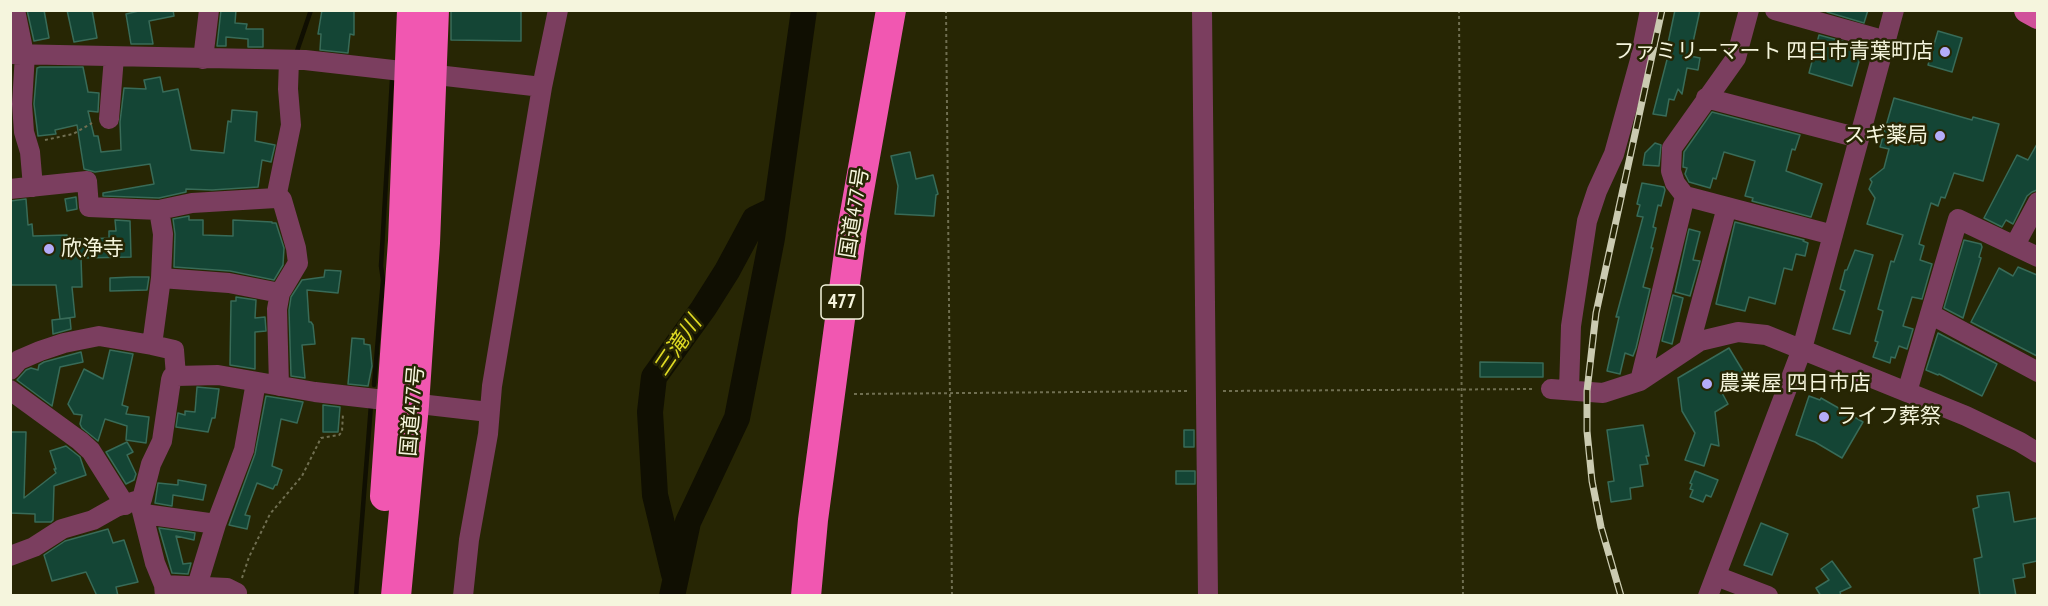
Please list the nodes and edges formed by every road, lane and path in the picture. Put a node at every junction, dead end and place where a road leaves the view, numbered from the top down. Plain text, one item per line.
1 (15, 10) edge
2 (208, 10) edge
3 (412, 10) edge
4 (434, 10) edge
5 (558, 10) edge
6 (891, 10) edge
7 (946, 10) edge
8 (1202, 10) edge
9 (1459, 10) edge
10 (1650, 10) edge
11 (1749, 10) edge
12 (1774, 10) edge
13 (1894, 10) edge
14 (2027, 10) edge
15 (2037, 16) edge
16 (1886, 41) junction
17 (20, 54) edge
18 (114, 57) junction
19 (203, 59) junction
20 (289, 60) junction
21 (422, 73) junction
22 (542, 87) junction
23 (1706, 98) junction
24 (109, 119) joint
25 (1859, 138) junction
26 (27, 142) junction
27 (33, 187) junction
28 (10, 189) edge
29 (277, 194) junction
30 (1685, 196) junction
31 (2037, 202) edge
32 (1727, 207) junction
33 (159, 210) junction
34 (1833, 235) junction
35 (2015, 245) junction
36 (2037, 257) edge
37 (162, 278) junction
38 (280, 293) junction
39 (1930, 314) junction
40 (152, 345) junction
41 (1689, 347) junction
42 (1802, 349) junction
43 (10, 370) edge
44 (2037, 372) edge
45 (176, 376) junction
46 (1640, 381) junction
47 (256, 382) junction
48 (279, 386) junction
49 (1461, 389) junction
50 (1560, 389) junction
51 (10, 390) edge
52 (1206, 391) junction
53 (1907, 392) junction
54 (344, 394) junction
55 (830, 394) junction
56 (949, 394) junction
57 (404, 402) junction
58 (489, 412) junction
59 (2037, 453) edge
60 (136, 506) junction
61 (216, 524) junction
62 (10, 556) edge
63 (1716, 576) junction
64 (198, 586) junction
65 (164, 590) edge
66 (237, 593) joint
67 (376, 596) edge
68 (396, 596) edge
69 (462, 596) edge
70 (806, 596) edge
71 (952, 596) edge
72 (1208, 596) edge
73 (1463, 596) edge
74 (1708, 596) edge
75 (1768, 596) edge

1 - 17 street
2 - 19 street
3 - 21 highway, 国道477号
4 - 21 highway, 国道477号
5 - 22 street
6 - 55 highway, 国道477号 / 477
7 - 56 path
8 - 52 street
9 - 49 path
10 - 50 street
11 - 23 street
12 - 16 street
13 - 16 street
14 - 15 main road
16 - 25 street
17 - 18 street
17 - 26 street
18 - 19 street
18 - 24 street
19 - 20 street
20 - 21 street
20 - 29 street
21 - 22 street
21 - 57 highway, 国道477号
22 - 58 street
23 - 25 street
23 - 30 street
24 - 26 path
25 - 34 street
26 - 27 street
27 - 28 street
27 - 33 street
29 - 33 street
29 - 38 street
30 - 32 street
30 - 46 street
31 - 35 street
32 - 34 street
32 - 41 street
33 - 37 street
34 - 42 street
35 - 36 street
35 - 39 street
37 - 38 street
37 - 40 street
38 - 48 street
39 - 44 street
39 - 53 street
40 - 43 street
40 - 45 street
41 - 42 street
41 - 46 street
42 - 53 street
42 - 63 street
45 - 47 street
45 - 60 street
46 - 50 street
47 - 48 street
47 - 61 street
48 - 54 street
49 - 50 path
49 - 52 path
49 - 73 path
51 - 60 street
52 - 56 path
52 - 72 street
53 - 59 street
54 - 57 street
54 - 66 path
55 - 56 path
55 - 70 highway, 国道477号 / 477
56 - 71 path
57 - 58 street
57 - 67 highway, 国道477号
57 - 68 highway, 国道477号
58 - 69 street
60 - 61 street
60 - 62 street
60 - 65 street
61 - 64 street
63 - 74 street
63 - 75 street
64 - 65 street
64 - 66 street

